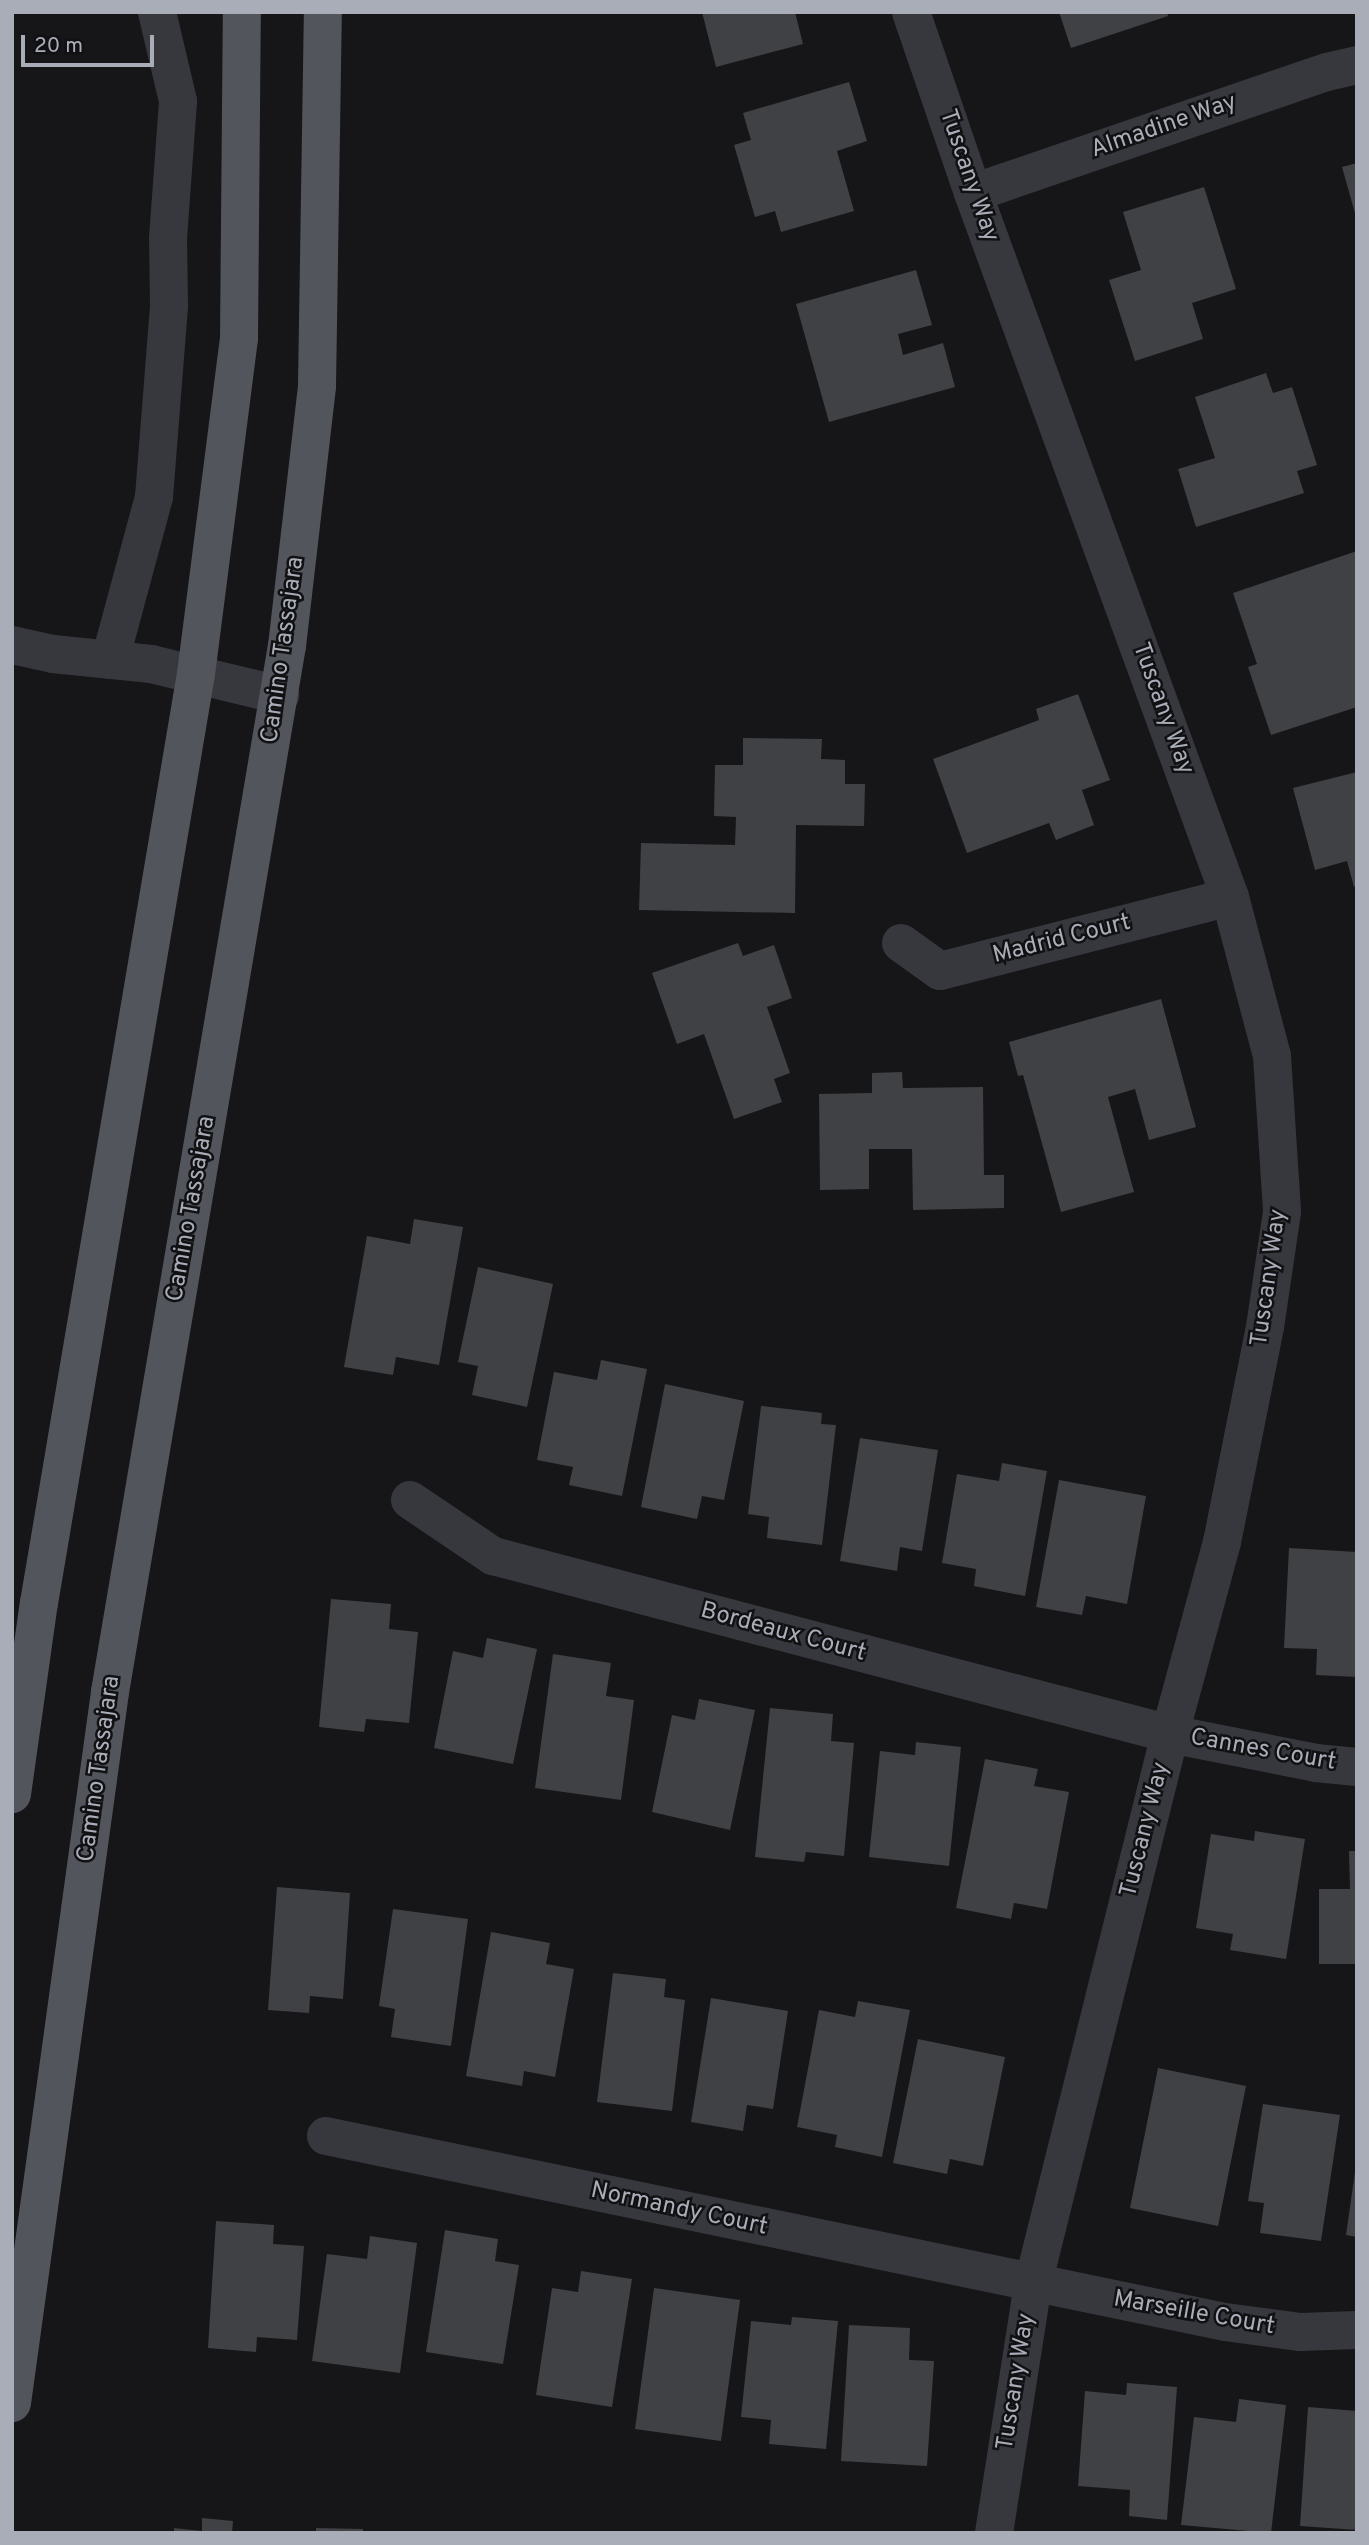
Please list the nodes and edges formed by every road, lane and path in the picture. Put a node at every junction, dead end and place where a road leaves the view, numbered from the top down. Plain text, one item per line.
1 (157, 12) edge
2 (242, 12) edge
3 (323, 12) edge
4 (911, 12) edge
5 (1357, 65) edge
6 (973, 193) junction
7 (24, 647) edge
8 (110, 660) junction
9 (196, 674) junction
10 (280, 695) junction
11 (1230, 897) junction
12 (901, 943) dead end
13 (410, 1500) dead end
14 (1170, 1734) junction
15 (1357, 1767) edge
16 (12, 1794) edge
17 (326, 2136) dead end
18 (1033, 2284) junction
19 (1357, 2330) edge
20 (12, 2403) edge
21 (994, 2533) edge

1 - 8 street
2 - 9 main road
3 - 10 main road, Camino Tassajara
4 - 6 street, Tuscany Way
5 - 6 street, Almadine Way
6 - 11 street, Tuscany Way
7 - 8 street
8 - 9 street
9 - 10 street
9 - 16 main road
10 - 20 main road, Camino Tassajara
11 - 12 street, Madrid Court
11 - 14 street, Tuscany Way
13 - 14 street, Bordeaux Court
14 - 15 street, Cannes Court
14 - 18 street, Tuscany Way
17 - 18 street, Normandy Court
18 - 19 street, Marseille Court
18 - 21 street, Tuscany Way

